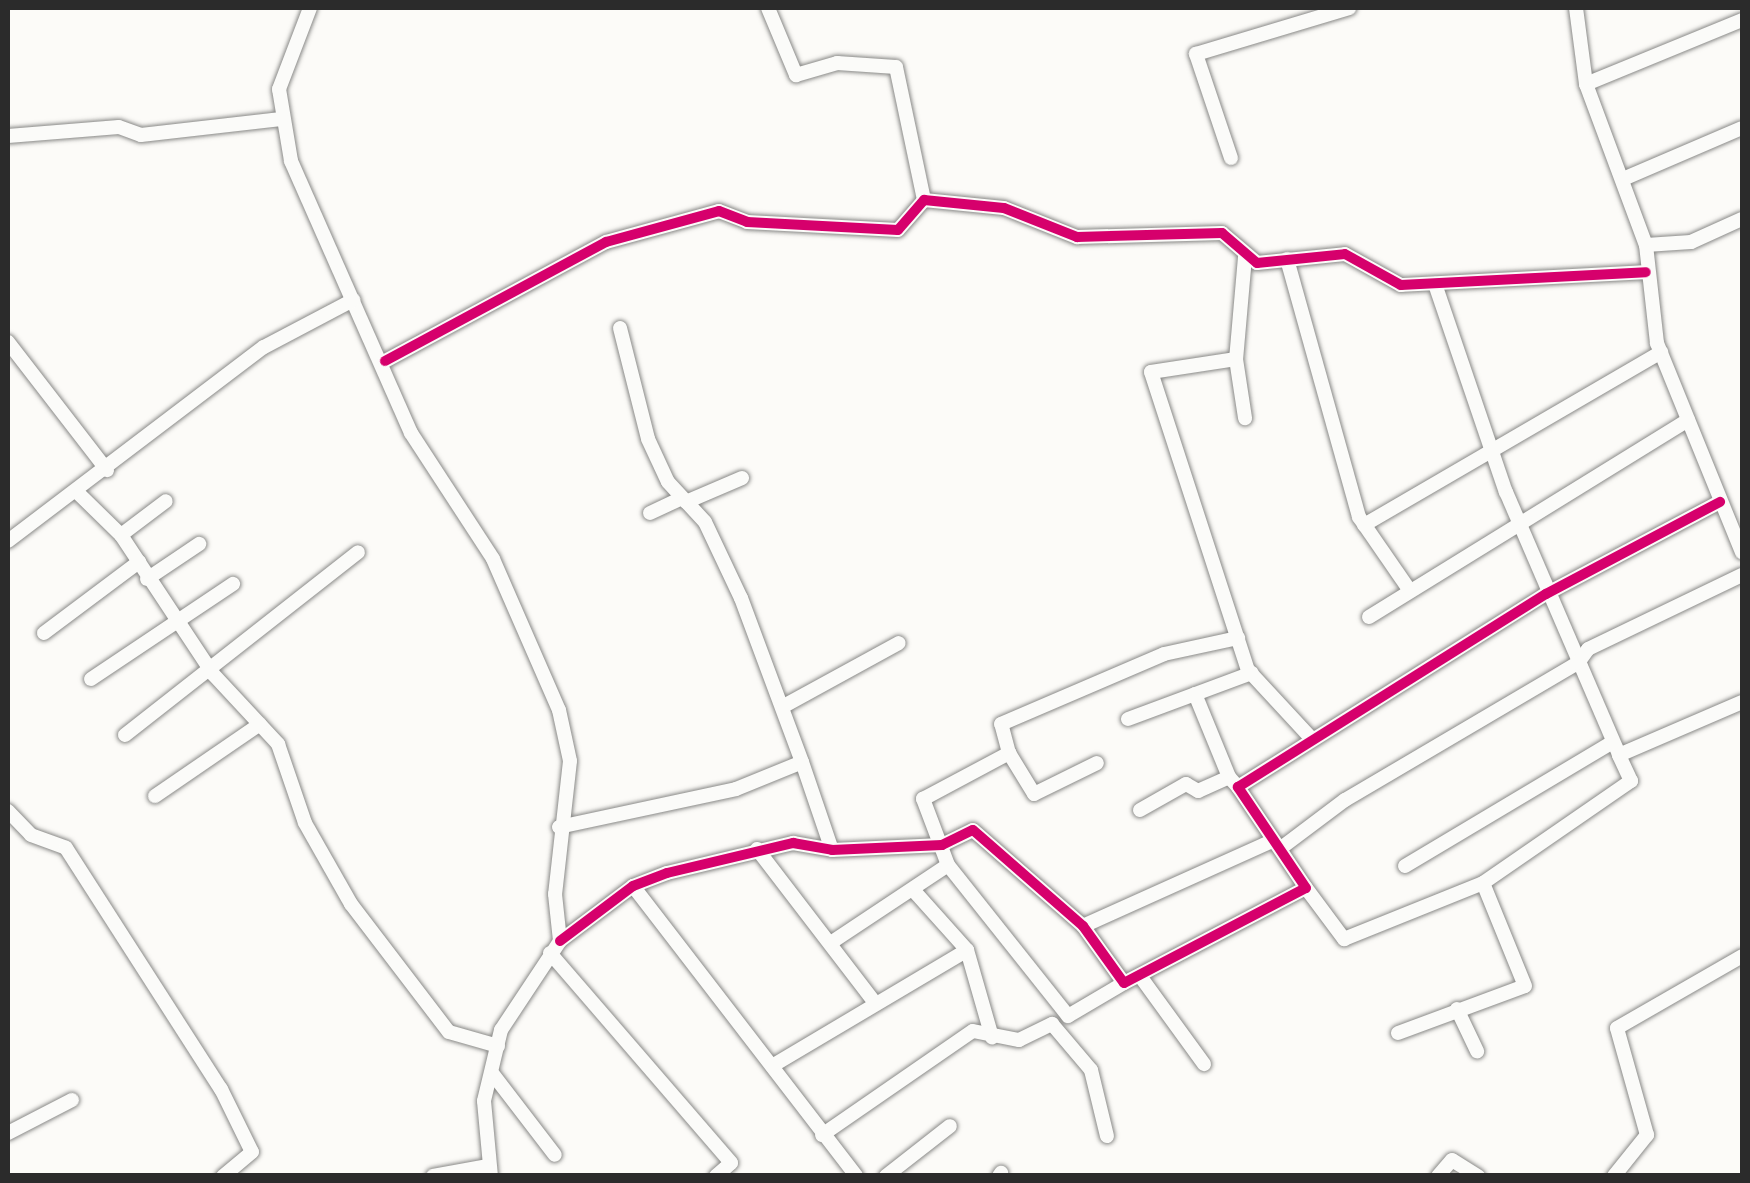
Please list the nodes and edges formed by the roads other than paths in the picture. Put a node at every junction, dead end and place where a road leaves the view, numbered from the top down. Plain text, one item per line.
1 (310, 8) edge
2 (768, 8) edge
3 (1349, 8) edge
4 (1576, 8) edge
5 (1742, 20) edge
6 (1586, 84) junction
7 (281, 119) junction
8 (1742, 128) edge
9 (8, 136) edge
10 (1231, 158) dead end
11 (1622, 179) junction
12 (924, 200) junction
13 (1742, 219) edge
14 (1646, 245) junction
15 (1245, 258) junction
16 (1287, 260) junction
17 (1646, 272) junction
18 (1436, 284) junction
19 (353, 300) junction
20 (620, 328) dead end
21 (8, 342) edge
22 (1661, 352) junction
23 (1236, 359) junction
24 (385, 362) junction
25 (1245, 418) dead end
26 (1688, 420) junction
27 (1492, 448) junction
28 (107, 470) junction
29 (742, 478) dead end
30 (78, 493) junction
31 (684, 500) junction
32 (166, 502) dead end
33 (1720, 502) junction
34 (650, 513) dead end
35 (1364, 524) junction
36 (1519, 524) junction
37 (121, 535) junction
38 (8, 541) edge
39 (200, 544) dead end
40 (1742, 550) edge
41 (358, 552) dead end
42 (139, 562) junction
43 (1742, 575) edge
44 (147, 579) junction
45 (233, 584) dead end
46 (1408, 588) junction
47 (1546, 594) junction
48 (1369, 617) dead end
49 (174, 621) junction
50 (44, 634) dead end
51 (1238, 638) junction
52 (899, 643) dead end
53 (1578, 663) junction
54 (1252, 673) junction
55 (213, 674) junction
56 (91, 679) dead end
57 (1196, 694) junction
58 (1742, 702) edge
59 (782, 707) junction
60 (1128, 719) dead end
61 (260, 724) junction
62 (125, 735) dead end
63 (1312, 739) junction
64 (1615, 749) junction
65 (1010, 753) junction
66 (802, 762) junction
67 (1097, 763) dead end
68 (1234, 782) junction
69 (155, 796) dead end
70 (1140, 810) dead end
71 (8, 812) edge
72 (560, 827) junction
73 (1277, 844) junction
74 (942, 845) junction
75 (757, 850) junction
76 (832, 850) junction
77 (948, 865) junction
78 (1405, 866) dead end
79 (1484, 883) junction
80 (633, 886) junction
81 (1306, 888) junction
82 (915, 892) junction
83 (1083, 926) junction
84 (832, 942) junction
85 (555, 947) junction
86 (968, 950) junction
87 (1742, 956) edge
88 (1140, 976) junction
89 (1124, 983) junction
90 (875, 1002) junction
91 (1457, 1009) junction
92 (1398, 1033) dead end
93 (992, 1038) junction
94 (498, 1046) junction
95 (1477, 1051) dead end
96 (1204, 1064) dead end
97 (772, 1066) junction
98 (492, 1073) junction
99 (72, 1100) dead end
100 (950, 1126) dead end
101 (8, 1133) edge
102 (822, 1134) junction
103 (1107, 1136) dead end
104 (555, 1155) dead end
105 (490, 1170) edge
106 (223, 1176) edge
107 (434, 1176) edge
108 (716, 1176) edge
109 (856, 1176) edge
110 (886, 1176) edge
111 (1438, 1176) edge
112 (1478, 1176) edge
113 (1614, 1176) edge

1 - 7 street
2 - 12 street
3 - 10 street
4 - 6 street
5 - 6 street
6 - 11 street
7 - 9 street
7 - 19 street
8 - 11 street
11 - 14 street
12 - 15 street
12 - 24 street
13 - 14 street
14 - 17 street
15 - 16 street
15 - 23 street
16 - 18 street
16 - 35 street
17 - 18 street
17 - 22 street
18 - 27 street
19 - 24 street
19 - 28 street
20 - 31 street
21 - 28 street
22 - 26 street
22 - 27 street
23 - 25 street
23 - 51 street
24 - 72 street
26 - 33 street
26 - 36 street
27 - 35 street
27 - 36 street
28 - 30 street
29 - 31 street
30 - 37 street
30 - 38 street
31 - 34 street
31 - 59 street
32 - 37 street
33 - 40 street
33 - 47 street
35 - 46 street
36 - 46 street
36 - 47 street
37 - 42 street
39 - 44 street
41 - 55 street
42 - 44 street
42 - 50 street
43 - 53 street
44 - 49 street
45 - 49 street
46 - 48 street
47 - 53 street
47 - 63 street
49 - 55 street
49 - 56 street
51 - 54 street
51 - 65 street
52 - 59 street
53 - 64 street
53 - 73 street
54 - 57 street
54 - 63 street
55 - 61 street
55 - 62 street
57 - 60 street
57 - 68 street
58 - 64 street
59 - 66 street
61 - 69 street
61 - 94 street
63 - 68 street
64 - 78 street
64 - 79 street
65 - 67 street
65 - 74 street
66 - 72 street
66 - 76 street
68 - 70 street
68 - 73 street
71 - 106 street
72 - 85 street
73 - 81 street
73 - 83 street
74 - 76 street
74 - 77 street
74 - 83 street
75 - 76 street
75 - 80 street
75 - 84 street
77 - 82 street
77 - 89 street
79 - 81 street
79 - 91 street
80 - 85 street
80 - 97 street
81 - 88 street
82 - 84 street
82 - 86 street
83 - 89 street
84 - 90 street
85 - 94 street
85 - 108 street
86 - 90 street
86 - 93 street
87 - 113 street
88 - 89 street
88 - 96 street
90 - 97 street
91 - 92 street
91 - 95 street
93 - 102 street
93 - 103 street
94 - 98 street
97 - 102 street
98 - 104 street
98 - 105 street
99 - 101 street
100 - 110 street
102 - 109 street
105 - 107 street
111 - 112 street

